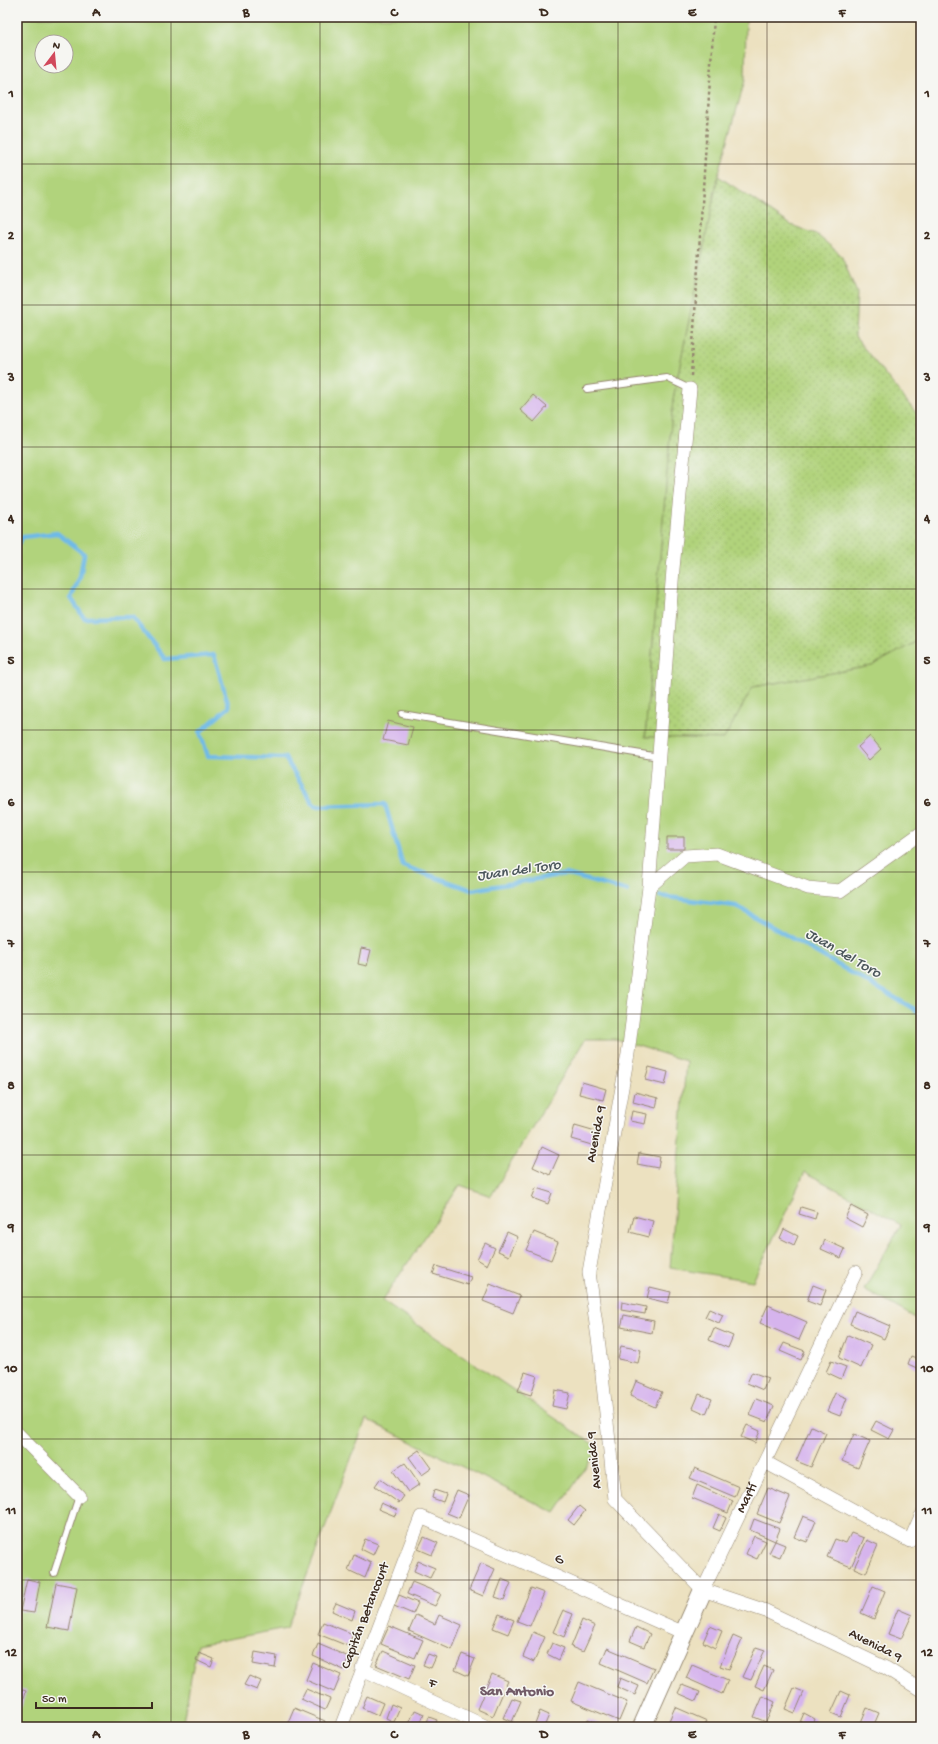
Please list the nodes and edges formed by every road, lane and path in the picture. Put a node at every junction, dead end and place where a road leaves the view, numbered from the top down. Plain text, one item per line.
1 (714, 17) edge
2 (587, 389) dead end
3 (690, 389) junction
4 (402, 714) dead end
5 (659, 757) junction
6 (921, 833) edge
7 (649, 887) junction
8 (856, 1272) dead end
9 (17, 1433) edge
10 (765, 1462) junction
11 (79, 1496) joint
12 (921, 1516) edge
13 (421, 1517) joint
14 (54, 1573) dead end
15 (703, 1590) junction
16 (684, 1633) junction
17 (362, 1669) junction
18 (921, 1690) edge
19 (341, 1727) edge
20 (487, 1727) edge
21 (642, 1727) edge

1 - 3 path
2 - 3 lane
3 - 5 street, Avenida 9
4 - 5 lane
5 - 7 street, Avenida 9
6 - 7 street
7 - 15 street, Avenida 9
8 - 10 street, Martí
9 - 11 street
10 - 12 street
10 - 15 street, Martí
11 - 14 lane
13 - 16 street, G
13 - 17 street, Capitán Betancourt
15 - 16 street, Martí
15 - 18 street, Avenida 9
16 - 21 street, Martí
17 - 19 street, Capitán Betancourt
17 - 20 street, F

